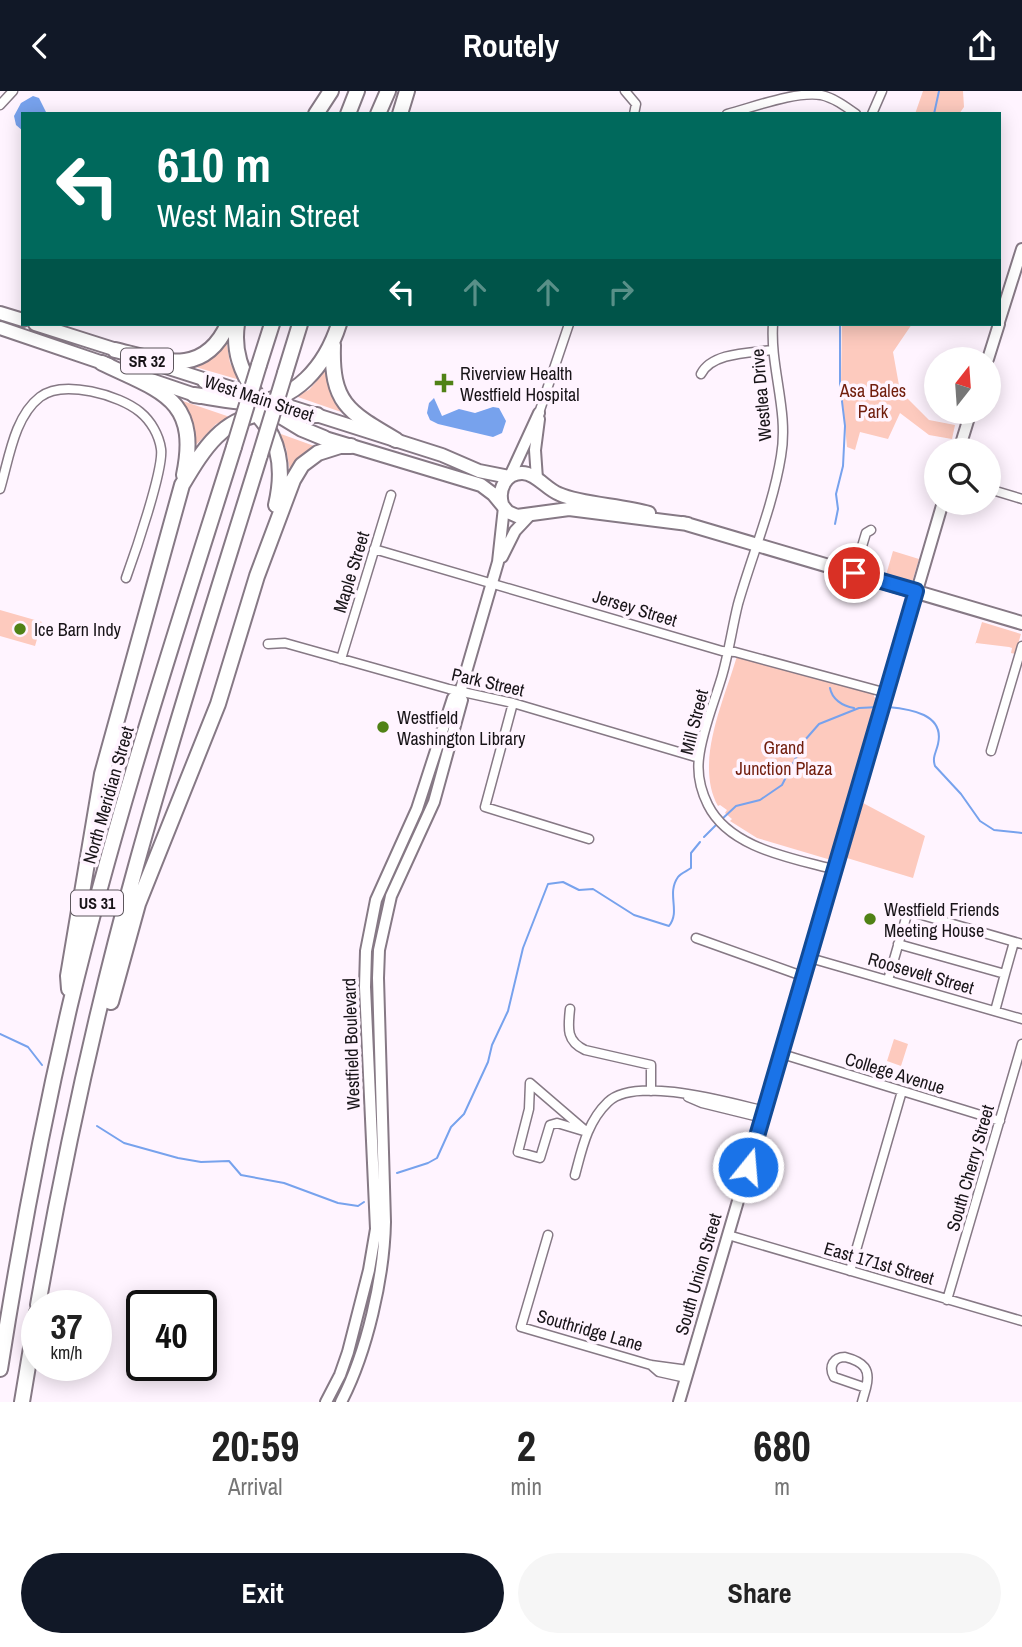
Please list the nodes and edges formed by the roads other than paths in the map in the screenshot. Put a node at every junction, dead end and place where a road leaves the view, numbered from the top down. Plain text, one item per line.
1 (13, 91) edge
2 (331, 91) edge
3 (357, 91) edge
4 (387, 91) edge
5 (407, 91) edge
6 (625, 91) edge
7 (882, 91) edge
8 (0, 105) edge
9 (317, 112) edge
10 (349, 112) edge
11 (379, 112) edge
12 (401, 112) edge
13 (634, 112) edge
14 (734, 112) edge
15 (853, 112) edge
16 (873, 112) edge
17 (1022, 249) edge
18 (0, 313) edge
19 (1001, 317) edge
20 (21, 319) edge
21 (41, 326) edge
22 (227, 326) edge
23 (237, 326) edge
24 (271, 326) edge
25 (299, 326) edge
26 (338, 326) edge
27 (568, 326) edge
28 (773, 326) edge
29 (998, 326) edge
30 (0, 328) edge
31 (333, 342) junction
32 (992, 347) edge
33 (116, 350) junction
34 (772, 350) junction
35 (102, 363) junction
36 (702, 375) dead end
37 (205, 381) joint
38 (194, 395) joint
39 (261, 408) junction
40 (539, 412) junction
41 (317, 415) joint
42 (324, 438) joint
43 (396, 440) junction
44 (351, 446) junction
45 (510, 477) junction
46 (538, 480) junction
47 (182, 485) junction
48 (0, 489) edge
49 (1001, 493) edge
50 (391, 495) dead end
51 (1022, 499) edge
52 (503, 505) junction
53 (531, 515) junction
54 (939, 515) edge
55 (688, 524) junction
56 (871, 530) dead end
57 (757, 544) junction
58 (268, 547) junction
59 (374, 549) junction
60 (498, 562) junction
61 (854, 573) junction
62 (126, 577) dead end
63 (492, 583) junction
64 (916, 591) junction
65 (1022, 622) edge
66 (268, 645) dead end
67 (1022, 646) edge
68 (729, 651) junction
69 (341, 659) junction
70 (460, 694) junction
71 (886, 697) junction
72 (513, 703) junction
73 (991, 751) dead end
74 (699, 758) junction
75 (589, 839) dead end
76 (836, 870) junction
77 (696, 938) dead end
78 (1018, 943) edge
79 (898, 944) junction
80 (810, 958) junction
81 (1005, 974) junction
82 (805, 977) junction
83 (888, 980) junction
84 (70, 1004) junction
85 (570, 1009) dead end
86 (995, 1011) junction
87 (1022, 1019) edge
88 (1022, 1044) edge
89 (91, 1045) junction
90 (782, 1054) junction
91 (651, 1091) junction
92 (902, 1091) junction
93 (764, 1115) junction
94 (1000, 1121) junction
95 (587, 1132) junction
96 (575, 1175) dead end
97 (548, 1235) dead end
98 (728, 1235) junction
99 (850, 1271) junction
100 (41, 1290) edge
101 (947, 1300) junction
102 (1022, 1321) edge
103 (0, 1369) edge
104 (687, 1374) junction
105 (26, 1381) edge
106 (866, 1388) junction
107 (22, 1402) edge
108 (326, 1402) edge
109 (341, 1402) edge
110 (679, 1402) edge
111 (862, 1402) edge

1 - 8 street
2 - 9 highway
3 - 10 highway
4 - 11 highway
5 - 12 highway
6 - 13 street
7 - 16 street
14 - 15 street
17 - 19 street
18 - 20 main road
21 - 33 main road, West Main Street / SR 32
22 - 33 highway
23 - 39 highway
24 - 84 highway, North Meridian Street / US 31, bridge
25 - 89 highway, US 31, bridge
26 - 31 highway
27 - 40 street
28 - 34 street, Westlea Drive
29 - 32 street
30 - 35 main road, West Main Street / SR 32
31 - 39 highway
31 - 43 highway
33 - 37 main road, West Main Street / SR 32
34 - 36 street
34 - 57 street, Westlea Drive
35 - 38 main road, West Main Street / SR 32
35 - 47 highway
37 - 39 highway
38 - 39 highway
39 - 41 highway
39 - 42 highway
39 - 47 highway
39 - 58 highway
40 - 45 street
40 - 46 street
41 - 43 main road, West Main Street
42 - 44 main road, West Main Street
43 - 45 main road, West Main Street
44 - 52 main road, West Main Street
44 - 58 highway
45 - 46 main road
45 - 52 main road
46 - 53 main road
46 - 55 main road
47 - 84 highway
48 - 62 street
49 - 51 street
50 - 59 street, Maple Street
52 - 53 main road
52 - 60 street, Westfield Boulevard
53 - 55 main road
53 - 60 street, Westfield Boulevard
54 - 64 street, South Union Street
55 - 57 main road
56 - 61 street
57 - 61 main road
57 - 68 street, Mill Street
58 - 89 highway
59 - 63 street, Jersey Street
59 - 69 street, Maple Street
60 - 63 street, Westfield Boulevard
61 - 64 main road
63 - 68 street, Jersey Street
63 - 70 street, Westfield Boulevard
64 - 65 main road
64 - 71 street, South Union Street
66 - 69 street, Park Street
67 - 73 street
68 - 71 street, Jersey Street
68 - 74 street, Mill Street
69 - 70 street, Park Street
70 - 72 street, Park Street
70 - 108 street, Westfield Boulevard
70 - 109 street, Westfield Boulevard
71 - 76 street, South Union Street
72 - 74 street, Park Street
72 - 75 street
74 - 76 street, Mill Street
76 - 80 street, South Union Street
77 - 82 street
78 - 79 street
78 - 81 street
79 - 81 street
79 - 83 street
80 - 82 street, South Union Street
80 - 83 street, Roosevelt Street
81 - 86 street
82 - 90 street, South Union Street
83 - 86 street, Roosevelt Street
84 - 103 highway, North Meridian Street / US 31
85 - 91 street
86 - 87 street, Roosevelt Street
88 - 94 street, South Cherry Street
89 - 100 highway, US 31
90 - 92 street, College Avenue
90 - 93 street, South Union Street
91 - 93 street
91 - 95 street
92 - 94 street, College Avenue
92 - 99 street
93 - 98 street, South Union Street
94 - 101 street, South Cherry Street
95 - 95 street
95 - 96 street
97 - 104 street, Southridge Lane
98 - 99 street, East 171st Street
98 - 104 street, South Union Street
99 - 101 street, East 171st Street
101 - 102 street, East 171st Street
104 - 110 street, South Union Street
105 - 107 highway
106 - 106 street
106 - 111 street

